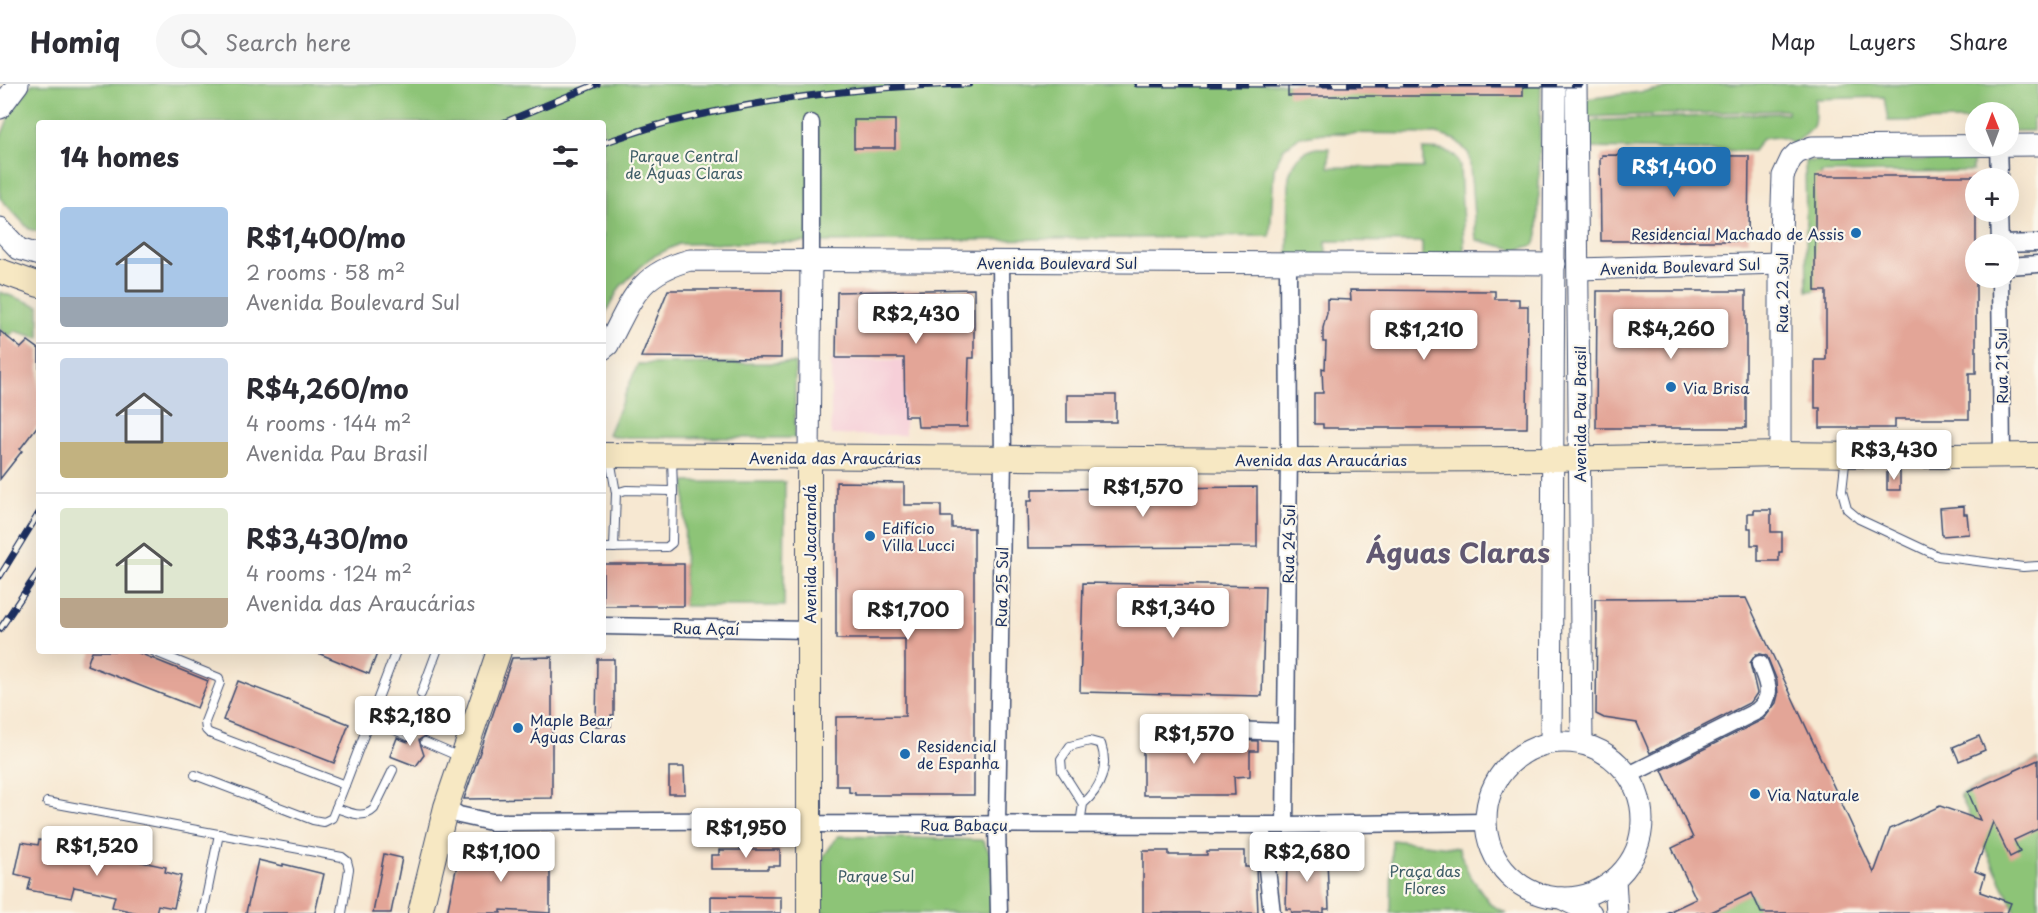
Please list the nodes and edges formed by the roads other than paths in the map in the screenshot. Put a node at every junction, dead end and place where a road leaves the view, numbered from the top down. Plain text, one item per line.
1 (18, 84) edge
2 (1555, 84) edge
3 (1576, 84) edge
4 (0, 108) edge
5 (811, 123) dead end
6 (2019, 145) edge
7 (2038, 145) edge
8 (1965, 146) edge
9 (0, 230) edge
10 (2038, 243) edge
11 (2019, 244) edge
12 (36, 254) edge
13 (811, 261) junction
14 (1001, 262) junction
15 (1288, 263) junction
16 (1780, 263) junction
17 (1555, 264) junction
18 (2038, 264) edge
19 (2019, 265) edge
20 (1579, 269) junction
21 (0, 271) edge
22 (36, 284) edge
23 (2000, 288) edge
24 (606, 350) edge
25 (1780, 454) junction
26 (606, 455) edge
27 (1846, 455) junction
28 (2002, 455) junction
29 (2038, 455) edge
30 (672, 456) junction
31 (809, 457) junction
32 (1003, 458) junction
33 (1554, 459) junction
34 (1579, 459) junction
35 (1288, 460) junction
36 (673, 492) junction
37 (616, 493) junction
38 (606, 548) edge
39 (614, 548) junction
40 (2038, 566) edge
41 (606, 626) edge
42 (809, 630) junction
43 (161, 654) edge
44 (395, 654) edge
45 (436, 654) edge
46 (498, 654) edge
47 (1760, 664) dead end
48 (421, 694) dead end
49 (371, 719) junction
50 (1155, 727) dead end
51 (1286, 732) junction
52 (408, 736) dead end
53 (424, 742) dead end
54 (1551, 742) junction
55 (1582, 743) junction
56 (462, 758) junction
57 (393, 770) dead end
58 (195, 775) dead end
59 (1629, 775) junction
60 (345, 785) junction
61 (47, 802) dead end
62 (1083, 804) junction
63 (446, 807) junction
64 (336, 808) junction
65 (1485, 822) junction
66 (809, 824) junction
67 (997, 824) junction
68 (1080, 824) junction
69 (1263, 825) junction
70 (1285, 825) junction
71 (219, 834) junction
72 (1615, 879) junction
73 (1561, 898) junction
74 (203, 913) edge
75 (342, 913) edge
76 (420, 913) edge
77 (809, 913) edge
78 (999, 913) edge
79 (1272, 913) edge
80 (1592, 913) edge
81 (1617, 913) edge

1 - 4 street
2 - 17 street, Avenida Pau Brasil
3 - 20 street, Avenida Pau Brasil
5 - 13 street, Avenida Jacarandá
6 - 7 street
8 - 16 street, Rua 22 Sul
9 - 12 street
10 - 11 street
13 - 14 street, Avenida Boulevard Sul
13 - 24 street, Avenida Boulevard Sul
13 - 31 street, Avenida Jacarandá
14 - 15 street, Avenida Boulevard Sul
14 - 32 street, Rua 25 Sul
15 - 17 street, Avenida Boulevard Sul
15 - 35 street, Rua 24 Sul
16 - 20 street, Avenida Boulevard Sul
16 - 25 street, Rua 22 Sul
17 - 33 street, Avenida Pau Brasil
18 - 19 street
20 - 34 street, Avenida Pau Brasil
21 - 22 main road
23 - 28 street, Rua 21 Sul
25 - 27 main road, Avenida das Araucárias
25 - 34 main road, Avenida das Araucárias
26 - 30 main road, Avenida das Araucárias
26 - 37 lane
27 - 28 main road, Avenida das Araucárias
27 - 40 lane
28 - 29 main road, Avenida das Araucárias
30 - 31 main road, Avenida das Araucárias
30 - 36 lane
31 - 32 main road, Avenida das Araucárias
31 - 42 main road, Avenida Jacarandá
32 - 35 main road, Avenida das Araucárias
32 - 67 street, Rua 25 Sul
33 - 34 main road, Avenida das Araucárias
33 - 35 main road, Avenida das Araucárias
33 - 54 street, Avenida Pau Brasil
34 - 55 street, Avenida Pau Brasil
35 - 51 street, Rua 24 Sul
36 - 37 lane
36 - 39 lane
37 - 39 lane
38 - 39 lane
41 - 42 street, Rua Açaí
42 - 66 main road, Avenida Jacarandá
43 - 60 lane
44 - 49 lane
45 - 48 lane
46 - 56 main road
47 - 59 street
49 - 52 lane
49 - 60 lane
50 - 51 street
51 - 70 street, Rua 24 Sul
53 - 56 lane
54 - 55 street
54 - 65 street
55 - 59 street
56 - 63 main road
57 - 64 lane
58 - 64 lane
59 - 72 street
60 - 64 lane
61 - 71 lane
62 - 62 lane
62 - 68 lane
63 - 66 street, Rua Babaçu
63 - 76 main road
65 - 70 street, Rua Babaçu
65 - 73 street
66 - 67 street, Rua Babaçu
66 - 77 main road, Avenida Jacarandá
67 - 68 street, Rua Babaçu
67 - 78 street, Rua 25 Sul
68 - 69 street, Rua Babaçu
69 - 70 street, Rua Babaçu
69 - 79 street
71 - 74 lane
71 - 75 lane
72 - 73 street
72 - 81 street
73 - 80 street

